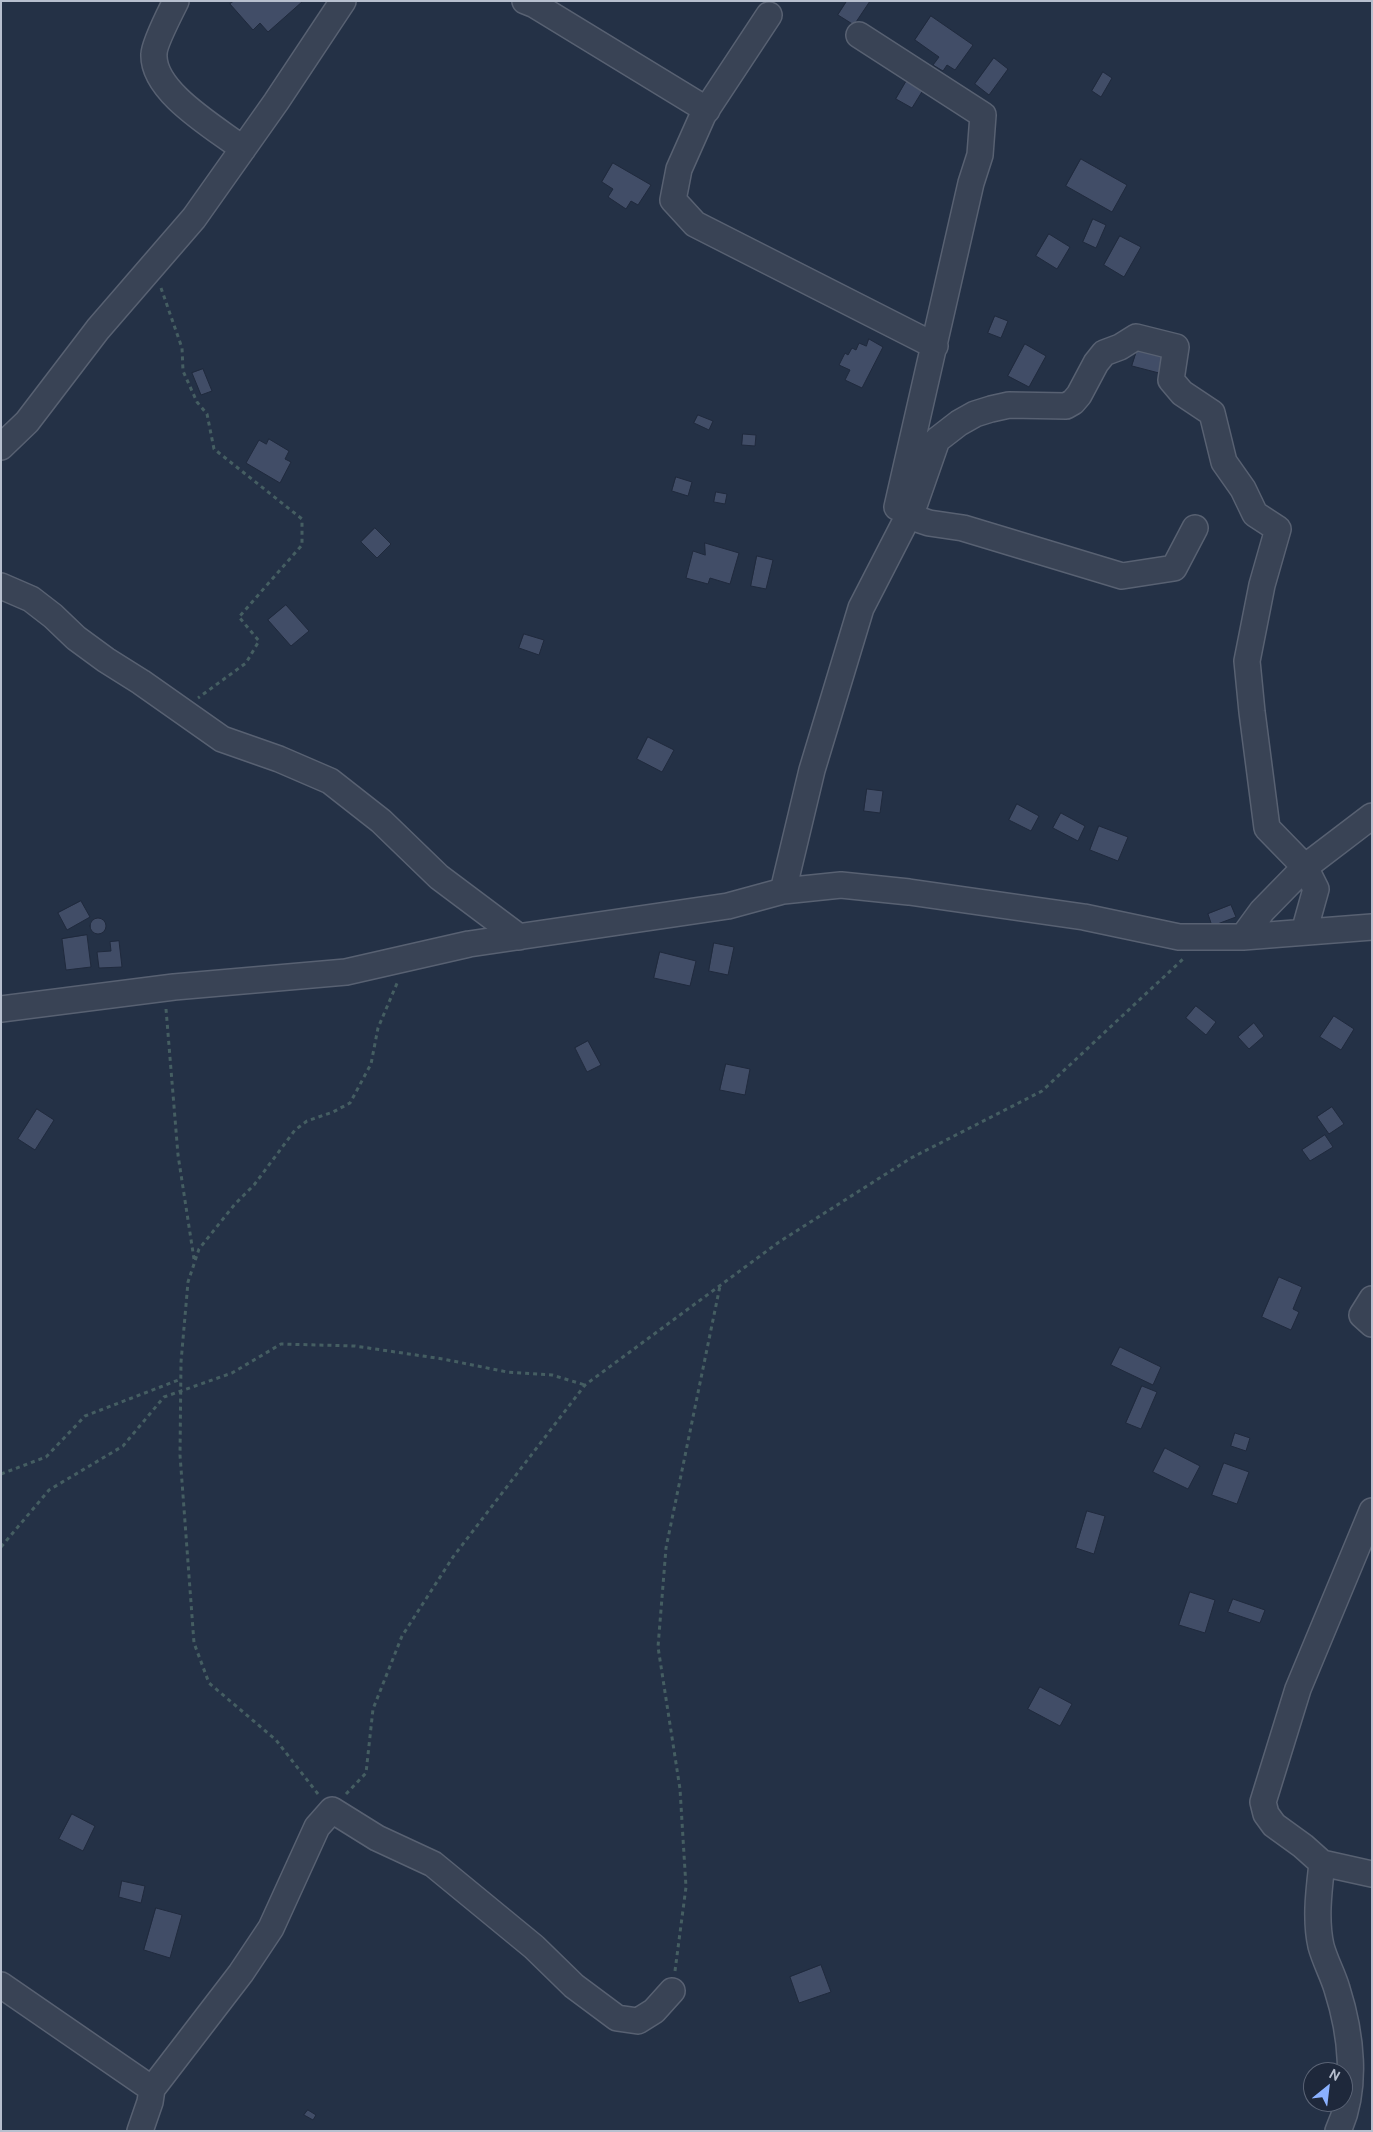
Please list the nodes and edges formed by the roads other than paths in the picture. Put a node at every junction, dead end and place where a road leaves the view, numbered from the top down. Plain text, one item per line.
1 (176, 1) edge
2 (343, 1) edge
3 (525, 1) edge
4 (768, 15) dead end
5 (859, 35) dead end
6 (707, 110) junction
7 (243, 149) junction
8 (935, 346) junction
9 (1, 447) edge
10 (908, 516) junction
11 (1195, 528) dead end
12 (895, 541) junction
13 (1, 586) edge
14 (1372, 816) edge
15 (1305, 867) junction
16 (783, 891) junction
17 (1372, 927) edge
18 (1304, 932) junction
19 (519, 937) junction
20 (1243, 937) junction
21 (1, 1009) edge
22 (1372, 1299) edge
23 (1372, 1324) edge
24 (1372, 1511) edge
25 (1322, 1863) junction
26 (1372, 1874) edge
27 (1, 1986) edge
28 (672, 1991) road end
29 (152, 2089) junction
30 (140, 2131) edge
31 (1338, 2131) edge

1 - 7 street
2 - 7 street
3 - 6 street
4 - 6 street
5 - 8 street
6 - 8 street
7 - 9 street
8 - 12 street
10 - 11 street
10 - 12 street
10 - 15 street
12 - 16 street
13 - 19 street
14 - 15 street
15 - 18 street
15 - 20 street
16 - 19 street
16 - 20 street
17 - 18 street
18 - 20 street
19 - 21 street
22 - 23 street
24 - 25 street
25 - 26 street
25 - 31 street
27 - 29 street
28 - 29 street
29 - 30 street

